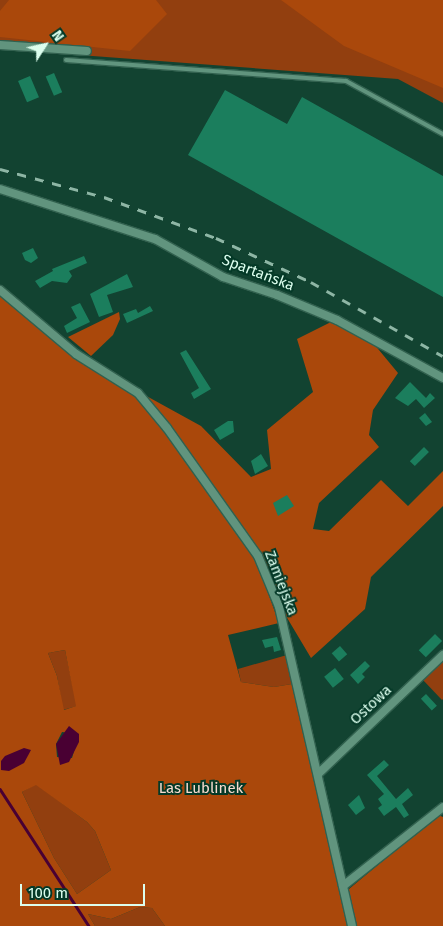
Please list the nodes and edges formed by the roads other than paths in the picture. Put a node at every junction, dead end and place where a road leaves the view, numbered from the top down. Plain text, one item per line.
1 (0, 45) edge
2 (87, 51) dead end
3 (66, 60) dead end
4 (443, 134) edge
5 (0, 189) edge
6 (0, 290) edge
7 (443, 378) edge
8 (443, 655) edge
9 (318, 774) junction
10 (443, 807) edge
11 (343, 886) junction
12 (352, 926) edge

1 - 2 street
3 - 4 lane
5 - 7 street, Spartańska
6 - 9 street, Zamiejska
8 - 9 street, Ostowa
9 - 11 street, Zamiejska
10 - 11 street
11 - 12 street, Zamiejska

